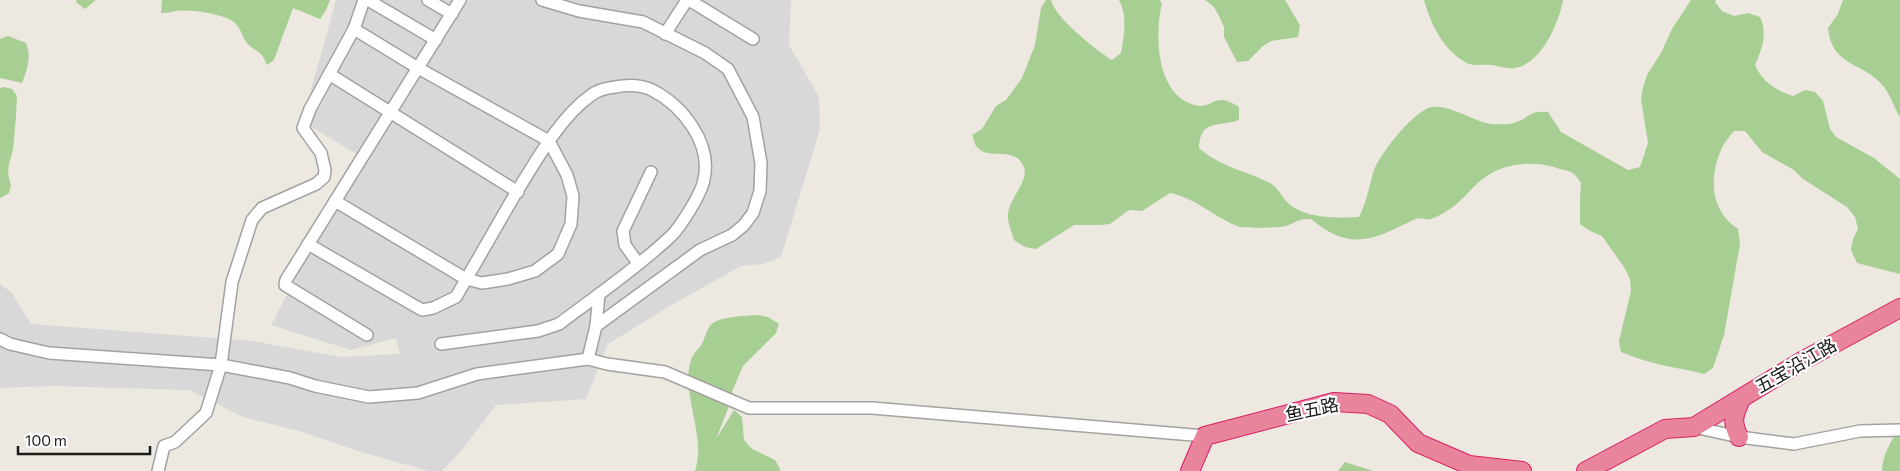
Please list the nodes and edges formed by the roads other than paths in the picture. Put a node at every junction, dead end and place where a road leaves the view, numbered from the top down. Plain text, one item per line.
1 (366, 0) edge
2 (428, 0) edge
3 (460, 0) edge
4 (542, 0) edge
5 (688, 0) edge
6 (452, 14) junction
7 (354, 29) junction
8 (665, 34) junction
9 (752, 39) dead end
10 (436, 40) junction
11 (418, 68) junction
12 (329, 74) junction
13 (391, 112) junction
14 (549, 141) junction
15 (651, 172) dead end
16 (518, 192) junction
17 (336, 201) junction
18 (308, 244) junction
19 (638, 263) junction
20 (466, 279) junction
21 (598, 294) junction
22 (1900, 308) edge
23 (596, 326) junction
24 (367, 335) dead end
25 (0, 339) edge
26 (441, 344) dead end
27 (588, 358) junction
28 (221, 365) junction
29 (1741, 399) junction
30 (1694, 427) junction
31 (1900, 430) edge
32 (1205, 436) junction
33 (1739, 437) junction
34 (158, 471) edge
35 (1190, 471) edge
36 (1522, 471) edge
37 (1586, 471) edge

1 - 7 street
1 - 10 street
2 - 6 street
3 - 6 street
4 - 8 street
5 - 8 street
5 - 9 street
6 - 10 street
7 - 11 street
7 - 12 street
8 - 23 street
10 - 11 street
11 - 13 street
11 - 14 street
12 - 13 street
12 - 28 street
13 - 16 street
13 - 17 street
14 - 16 street
14 - 19 street
14 - 20 street
15 - 19 street
16 - 20 street
17 - 18 street
17 - 20 street
18 - 20 street
18 - 24 street
19 - 21 street
21 - 23 street
21 - 26 street
22 - 29 highway, 五宝沿江路
23 - 27 street
25 - 28 street
27 - 28 street
27 - 32 street
28 - 34 street
29 - 30 highway, 五宝沿江路
29 - 33 highway
30 - 33 street
30 - 37 highway
31 - 33 street
32 - 35 highway
32 - 36 highway, 鱼五路

